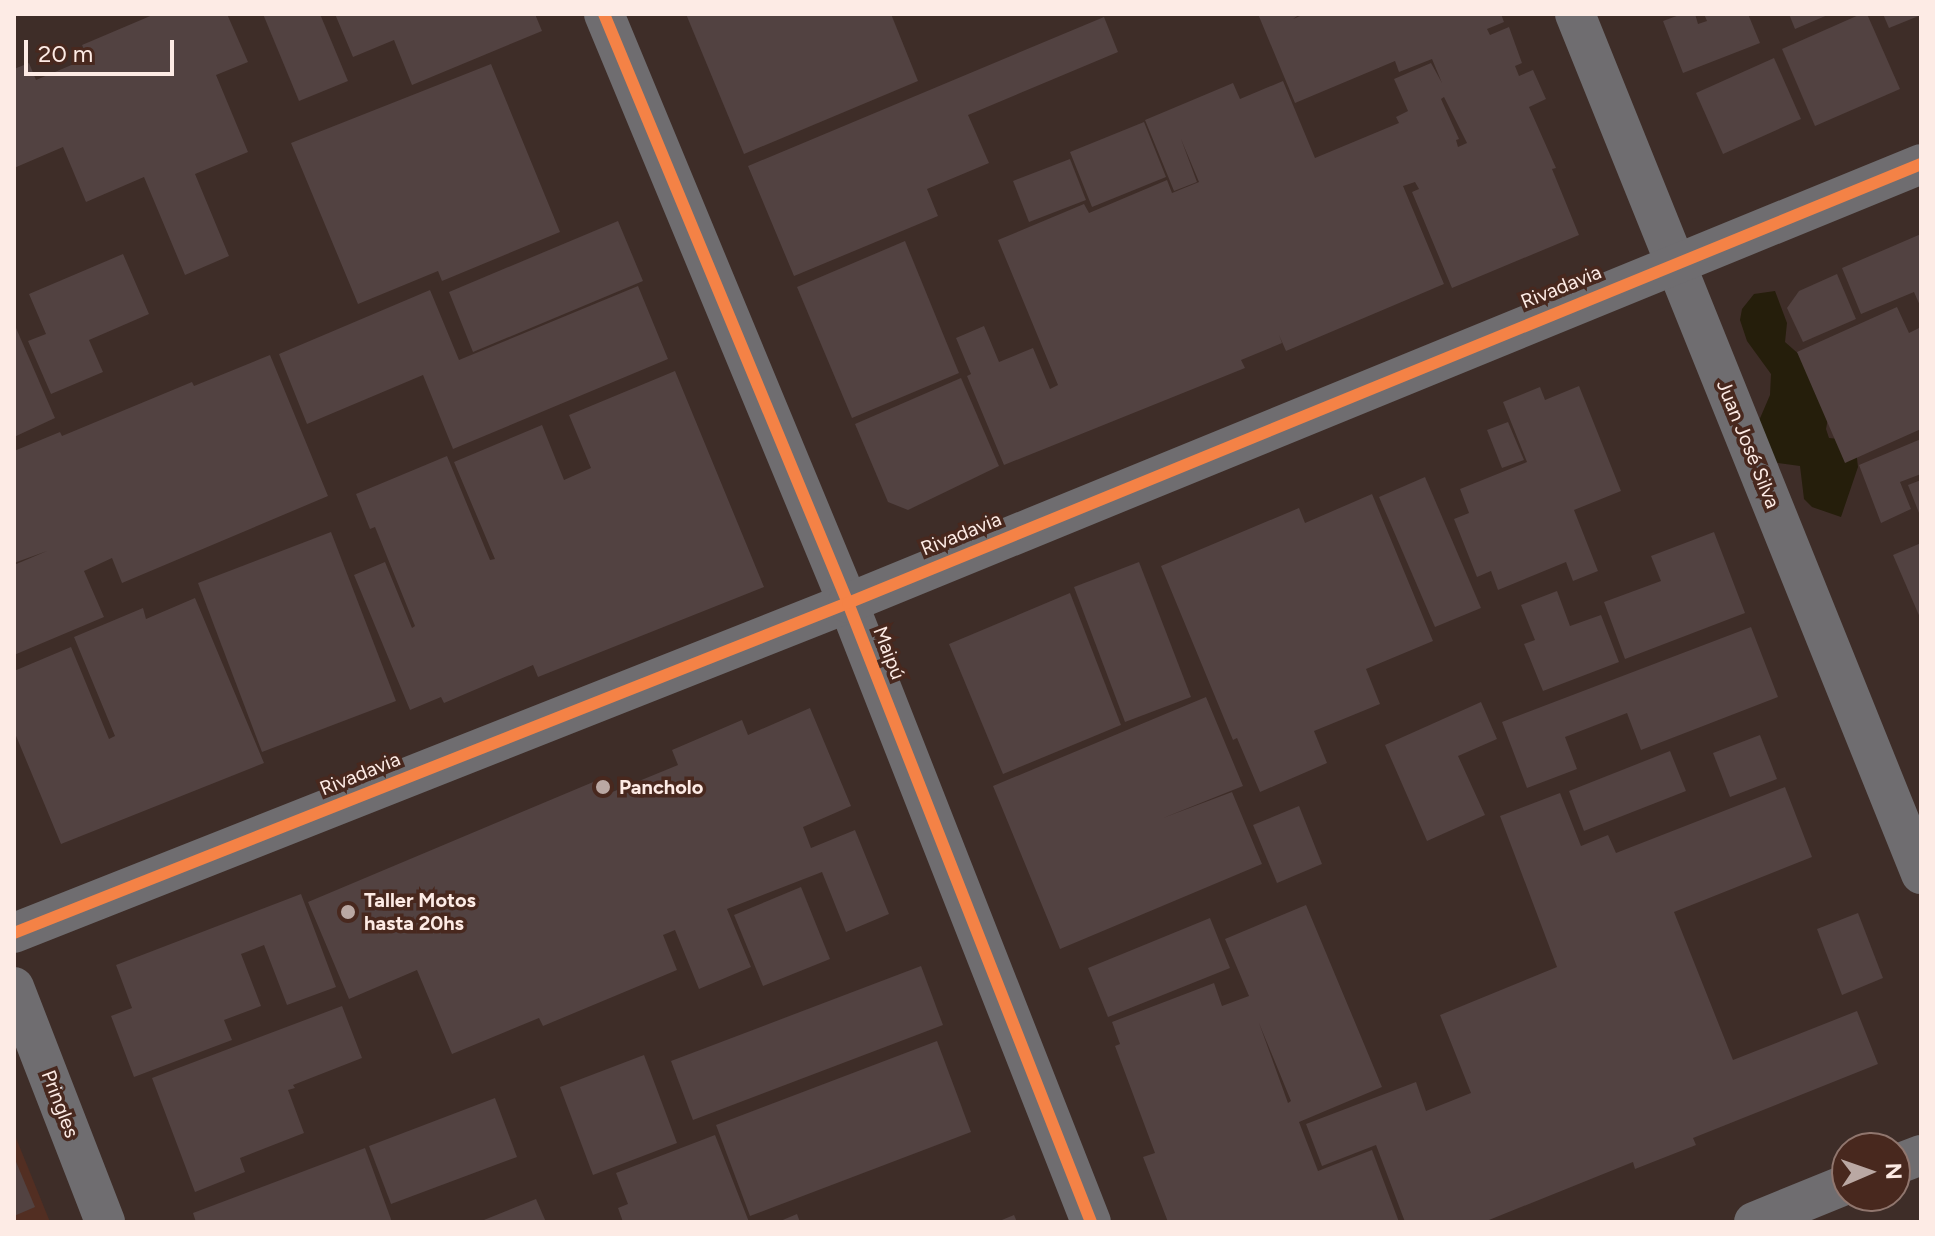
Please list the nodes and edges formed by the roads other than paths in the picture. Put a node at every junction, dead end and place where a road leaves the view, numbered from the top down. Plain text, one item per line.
1 (604, 14) edge
2 (1575, 14) edge
3 (1921, 164) edge
4 (1675, 262) junction
5 (848, 603) junction
6 (1921, 874) edge
7 (14, 933) edge
8 (14, 987) edge
9 (1831, 1191) edge
10 (105, 1222) edge
11 (1091, 1222) edge
12 (1754, 1222) edge

1 - 5 street, Maipú
2 - 4 street, Juan José Silva
3 - 4 street, Rivadavia
4 - 5 street, Rivadavia
4 - 6 street, Juan José Silva
5 - 7 street, Rivadavia
5 - 11 street, Maipú
8 - 10 street, Pringles
9 - 12 street

